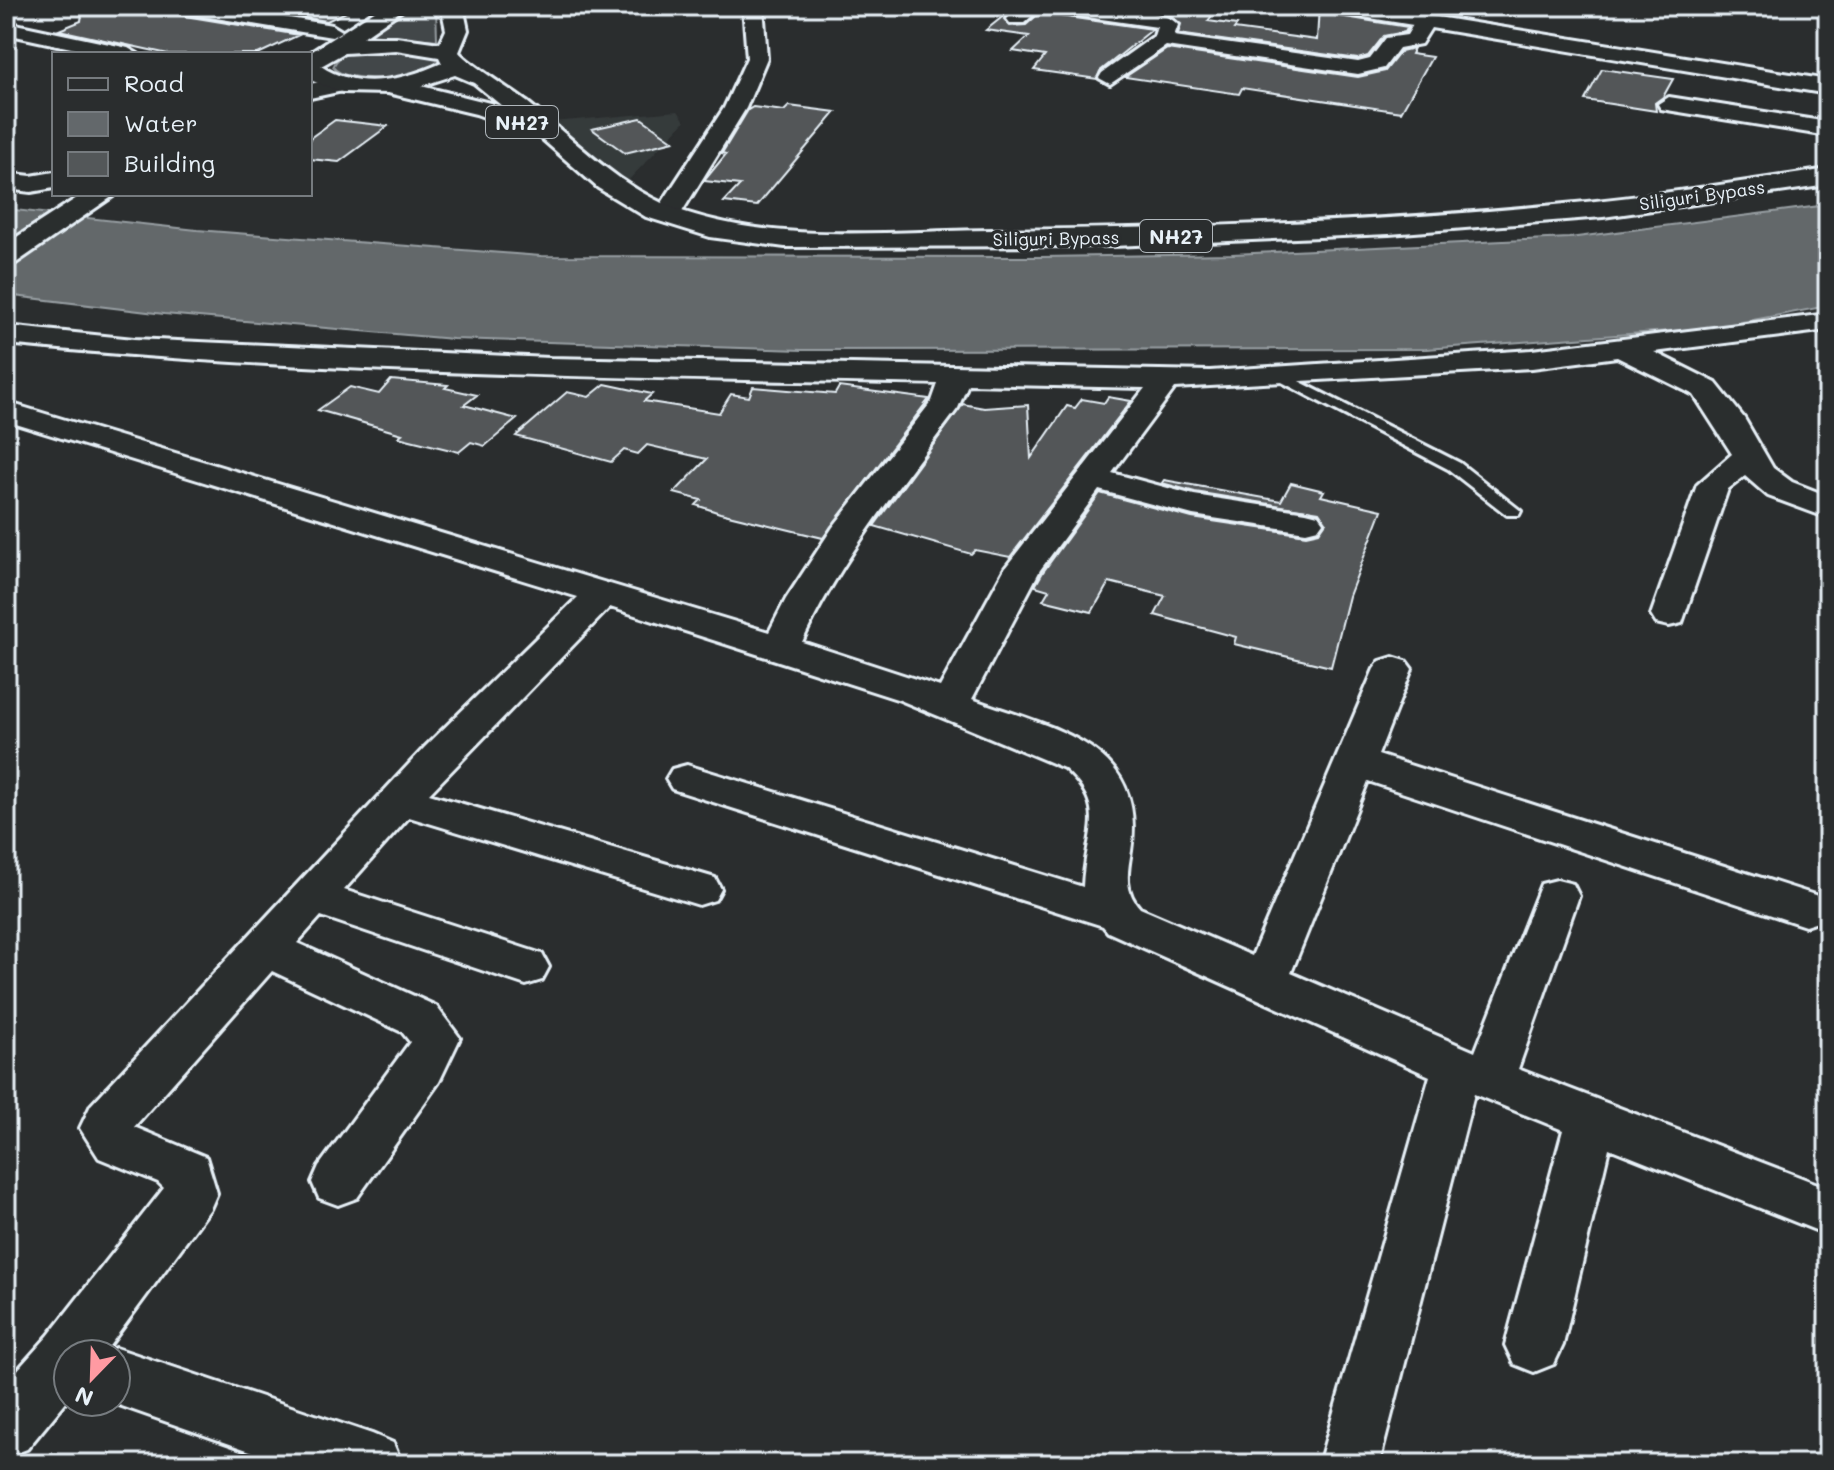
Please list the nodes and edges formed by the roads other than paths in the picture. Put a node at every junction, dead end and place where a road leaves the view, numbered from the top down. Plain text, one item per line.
1 (179, 6) edge
2 (373, 6) edge
3 (397, 6) edge
4 (452, 6) edge
5 (753, 6) edge
6 (1033, 6) edge
7 (1053, 6) edge
8 (1333, 6) edge
9 (1017, 19) dead end
10 (1426, 20) junction
11 (6, 28) edge
12 (332, 31) junction
13 (1163, 39) junction
14 (119, 52) edge
15 (312, 55) edge
16 (312, 58) edge
17 (312, 59) edge
18 (452, 59) junction
19 (312, 65) edge
20 (1110, 78) dead end
21 (344, 84) junction
22 (381, 86) junction
23 (1828, 87) edge
24 (312, 91) edge
25 (1669, 104) dead end
26 (1828, 129) edge
27 (550, 133) junction
28 (1828, 177) edge
29 (49, 195) edge
30 (667, 215) junction
31 (6, 257) edge
32 (1828, 322) edge
33 (6, 335) edge
34 (1624, 349) junction
35 (955, 377) junction
36 (1283, 377) junction
37 (1166, 380) junction
38 (6, 411) edge
39 (1748, 457) junction
40 (1091, 478) junction
41 (1828, 508) edge
42 (1513, 511) dead end
43 (1306, 522) dead end
44 (603, 593) junction
45 (1669, 615) dead end
46 (780, 648) junction
47 (1393, 669) dead end
48 (950, 704) junction
49 (1355, 762) junction
50 (687, 779) dead end
51 (400, 800) junction
52 (699, 889) dead end
53 (312, 896) junction
54 (1557, 896) dead end
55 (1805, 909) dead end
56 (1114, 913) junction
57 (264, 947) junction
58 (526, 967) dead end
59 (1264, 982) junction
60 (1473, 1072) junction
61 (1591, 1118) junction
62 (338, 1182) dead end
63 (1828, 1212) edge
64 (93, 1338) edge
65 (1534, 1345) dead end
66 (132, 1379) edge
67 (52, 1385) edge
68 (6, 1428) edge
69 (372, 1464) edge
70 (1349, 1464) edge

1 - 12 street
2 - 12 main road
3 - 16 main road
4 - 18 main road
5 - 30 street
6 - 9 street
7 - 13 street
8 - 10 street
10 - 13 street
10 - 23 street
11 - 14 street
12 - 15 main road
13 - 20 street
17 - 18 main road, NH27
18 - 22 main road, NH27
18 - 27 main road, NH27
19 - 21 main road, NH27
21 - 22 main road, NH27
21 - 24 main road
22 - 27 main road, NH27
25 - 26 street
27 - 30 main road, Siliguri Bypass / NH27
28 - 30 main road, Siliguri Bypass / NH27
29 - 31 main road
32 - 34 street
33 - 35 street
34 - 36 street
34 - 39 street
35 - 37 street
35 - 46 street
36 - 37 street
36 - 42 lane
37 - 40 street
38 - 44 street
39 - 41 street
39 - 45 street
40 - 43 street
40 - 48 street
44 - 46 street
44 - 51 street
46 - 48 street
47 - 49 street
48 - 56 street
49 - 55 street
49 - 59 street
50 - 56 street
51 - 52 street
51 - 53 street
53 - 57 street
53 - 58 street
54 - 60 street
56 - 59 street
57 - 62 street
57 - 64 street
59 - 60 street
60 - 61 street
60 - 70 street
61 - 63 street
61 - 65 street
66 - 69 street
67 - 68 street

